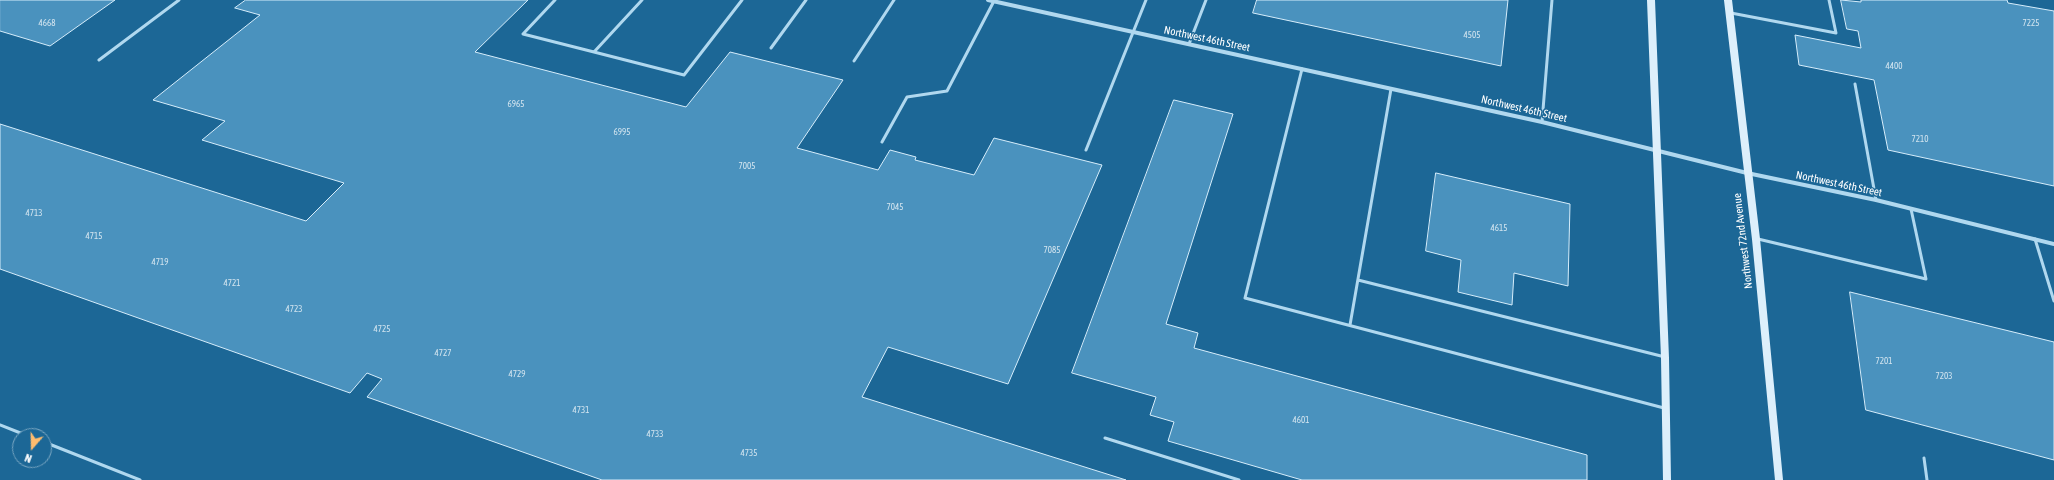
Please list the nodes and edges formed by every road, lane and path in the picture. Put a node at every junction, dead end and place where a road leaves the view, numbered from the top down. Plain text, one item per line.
1 (178, 0) edge
2 (555, 0) edge
3 (642, 0) edge
4 (742, 0) edge
5 (806, 0) edge
6 (894, 0) edge
7 (988, 0) edge
8 (1146, 0) edge
9 (1206, 0) edge
10 (1552, 0) edge
11 (1651, 0) edge
12 (1728, 0) edge
13 (1829, 0) edge
14 (994, 1) junction
15 (1729, 12) junction
16 (1133, 32) junction
17 (1189, 44) junction
18 (771, 48) dead end
19 (594, 52) junction
20 (99, 60) dead end
21 (854, 61) dead end
22 (1302, 69) junction
23 (1855, 84) dead end
24 (1391, 89) junction
25 (1542, 122) junction
26 (882, 142) dead end
27 (1657, 149) junction
28 (1086, 150) dead end
29 (1747, 173) junction
30 (1876, 200) junction
31 (1911, 209) junction
32 (1756, 239) junction
33 (2035, 239) junction
34 (2054, 244) edge
35 (1358, 280) junction
36 (2054, 301) edge
37 (1350, 325) junction
38 (1665, 358) junction
39 (1666, 408) junction
40 (0, 425) edge
41 (12, 430) edge
42 (1105, 438) dead end
43 (52, 445) edge
44 (1924, 458) dead end
45 (140, 480) edge
46 (1239, 480) edge
47 (1667, 480) edge
48 (1779, 480) edge
49 (1927, 480) edge

1 - 20 lane
2 - 19 lane
3 - 19 lane
4 - 19 lane
5 - 18 lane
6 - 21 lane
7 - 14 street, Northwest 46th Street
8 - 16 lane
9 - 17 lane
10 - 25 lane
11 - 27 main road
12 - 15 main road, Northwest 72nd Avenue
13 - 15 lane
14 - 16 street, Northwest 46th Street
14 - 26 lane
15 - 29 main road, Northwest 72nd Avenue
16 - 17 street, Northwest 46th Street
16 - 28 lane
17 - 22 street, Northwest 46th Street
22 - 24 street, Northwest 46th Street
22 - 37 lane
23 - 30 lane
24 - 25 street, Northwest 46th Street
24 - 35 lane
25 - 27 street, Northwest 46th Street
27 - 29 street, Northwest 46th Street
27 - 38 main road
29 - 30 street, Northwest 46th Street
29 - 32 main road, Northwest 72nd Avenue
30 - 31 street, Northwest 46th Street
31 - 32 lane
31 - 33 street, Northwest 46th Street
32 - 48 main road, Northwest 72nd Avenue
33 - 34 street, Northwest 46th Street
33 - 36 lane
35 - 37 lane
35 - 38 lane
37 - 39 lane
38 - 39 main road
39 - 47 main road
40 - 41 lane
42 - 46 lane
43 - 45 lane
44 - 49 lane

